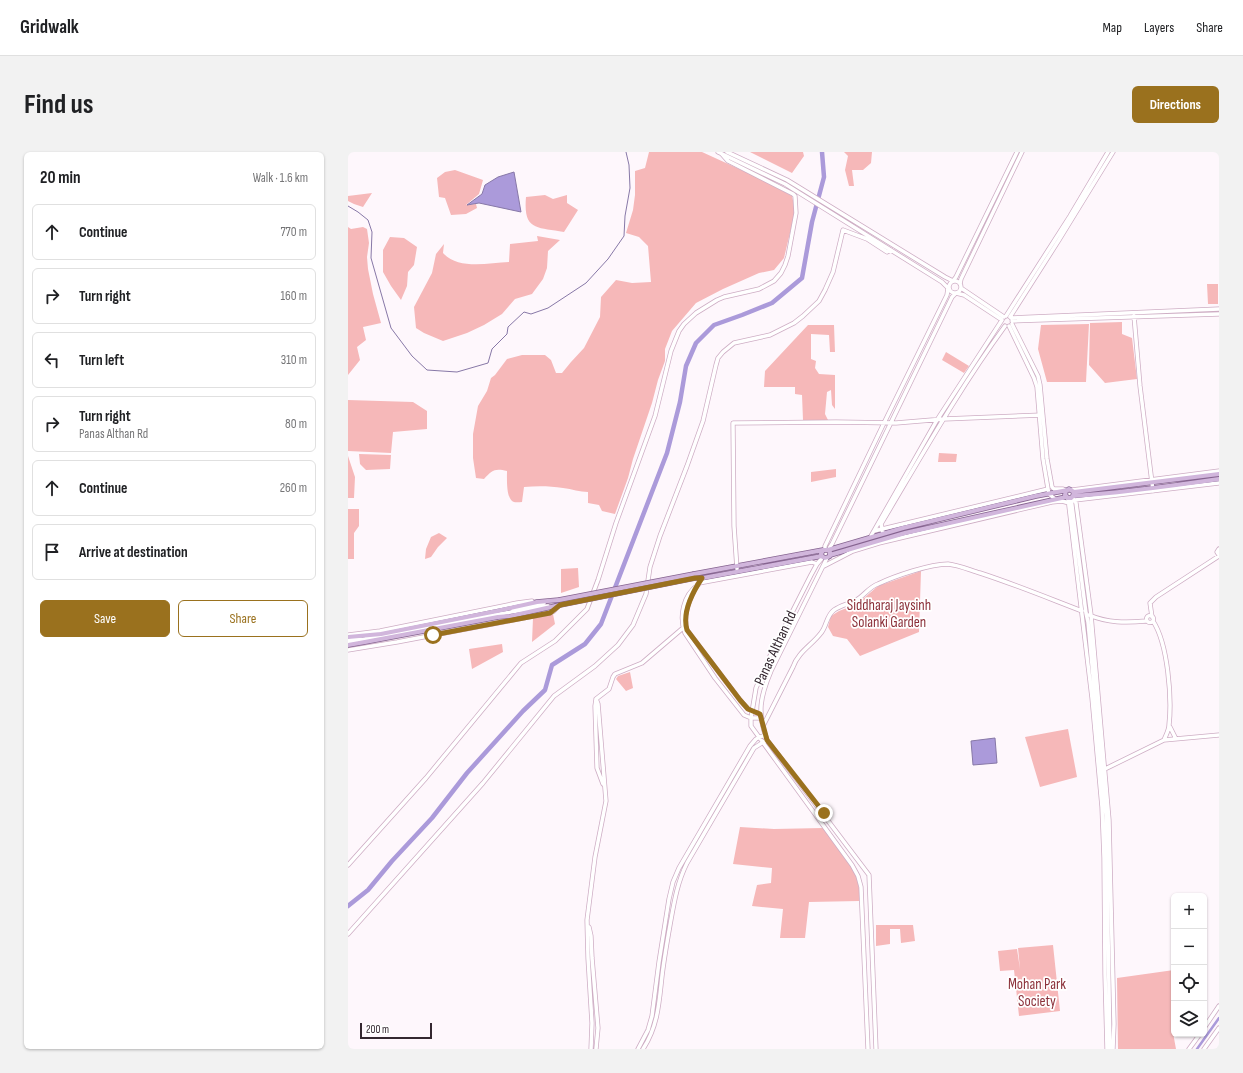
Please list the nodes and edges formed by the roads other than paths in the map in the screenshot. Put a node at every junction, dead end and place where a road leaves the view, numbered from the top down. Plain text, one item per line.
1 (1017, 152) edge
2 (1022, 152) edge
3 (1108, 152) edge
4 (1113, 152) edge
5 (720, 153) edge
6 (729, 154) edge
7 (873, 236) junction
8 (891, 250) junction
9 (953, 281) junction
10 (960, 286) junction
11 (948, 288) junction
12 (956, 293) junction
13 (1219, 309) edge
14 (1219, 314) edge
15 (1134, 315) junction
16 (1008, 321) junction
17 (1041, 415) junction
18 (944, 419) junction
19 (937, 420) junction
20 (884, 422) junction
21 (891, 423) junction
22 (1219, 471) edge
23 (1219, 474) edge
24 (1219, 479) edge
25 (1219, 483) edge
26 (1152, 486) junction
27 (1048, 492) junction
28 (1070, 495) junction
29 (1055, 499) junction
30 (1069, 503) junction
31 (991, 515) junction
32 (874, 531) junction
33 (882, 531) junction
34 (871, 536) junction
35 (861, 547) junction
36 (1219, 549) edge
37 (825, 550) junction
38 (826, 556) junction
39 (1219, 556) edge
40 (817, 564) junction
41 (736, 566) junction
42 (824, 566) junction
43 (737, 572) junction
44 (694, 576) junction
45 (702, 578) junction
46 (712, 579) junction
47 (698, 584) junction
48 (559, 602) junction
49 (1084, 612) junction
50 (1090, 615) junction
51 (1152, 619) junction
52 (683, 628) junction
53 (348, 640) edge
54 (348, 650) edge
55 (752, 711) junction
56 (760, 714) junction
57 (751, 718) junction
58 (761, 718) junction
59 (763, 726) junction
60 (1170, 726) junction
61 (765, 734) junction
62 (1219, 735) edge
63 (759, 738) junction
64 (1176, 739) junction
65 (767, 740) junction
66 (1164, 740) junction
67 (763, 743) junction
68 (1105, 769) junction
69 (348, 865) edge
70 (587, 920) junction
71 (348, 934) edge
72 (1219, 1006) edge
73 (1207, 1024) edge
74 (1219, 1028) edge
75 (1198, 1037) edge
76 (592, 1049) edge
77 (596, 1049) edge
78 (638, 1049) edge
79 (643, 1049) edge
80 (868, 1049) edge
81 (876, 1049) edge
82 (1109, 1049) edge
83 (1189, 1049) edge
84 (1204, 1049) edge

1 - 9 street
2 - 10 street
3 - 16 street
4 - 16 street
5 - 6 street
5 - 69 street
6 - 7 street
7 - 8 street
7 - 9 street
8 - 11 street
8 - 71 street
9 - 10 street
9 - 11 street
10 - 12 street
10 - 16 street
11 - 12 street
11 - 20 street
12 - 16 street
12 - 21 street
13 - 15 street
14 - 15 street
15 - 16 street
15 - 26 street
16 - 17 street
16 - 18 street
16 - 19 street
17 - 18 street
17 - 27 street
17 - 28 street
18 - 19 street
18 - 33 street
19 - 21 street
19 - 32 street
20 - 21 street
20 - 37 street
20 - 41 street
21 - 37 street
22 - 26 street
23 - 26 main road
24 - 26 main road
25 - 26 street
26 - 28 street
26 - 28 main road
27 - 28 main road
27 - 29 street
27 - 33 main road
28 - 29 main road
28 - 30 street
28 - 49 street
28 - 50 street
29 - 31 main road
30 - 31 street
30 - 49 street
31 - 35 main road
32 - 33 street
32 - 34 street
33 - 34 main road
34 - 37 main road
35 - 38 main road
35 - 42 street
36 - 39 street
37 - 38 main road
37 - 38 main road
37 - 41 main road
38 - 40 street, Panas Althan Rd
38 - 42 street, Panas Althan Rd
38 - 43 main road
39 - 51 street
40 - 46 street
40 - 55 street, Panas Althan Rd
41 - 43 street
41 - 44 main road
42 - 56 street, Panas Althan Rd
43 - 46 main road
44 - 45 main road
44 - 48 main road, bridge
45 - 46 main road
45 - 47 street
46 - 47 street
47 - 52 street
47 - 55 street
48 - 53 street
48 - 53 main road
48 - 53 main road
48 - 54 street
49 - 50 street
49 - 59 street
49 - 82 street
49 - 82 street
50 - 51 street
50 - 68 street
51 - 60 street
52 - 57 street
52 - 70 street
55 - 56 street
55 - 57 street, Panas Althan Rd
56 - 58 street, Panas Althan Rd
57 - 58 street
57 - 63 street, Panas Althan Rd
58 - 59 street, Panas Althan Rd
59 - 61 street, Panas Althan Rd
60 - 64 street
60 - 66 street
61 - 63 street
61 - 65 street, Panas Althan Rd
62 - 64 street
63 - 67 street, Panas Althan Rd
63 - 78 street
64 - 66 street
65 - 67 street
65 - 81 street, Panas Althan Rd
66 - 68 street
67 - 79 street
67 - 80 street, Panas Althan Rd
68 - 82 street
70 - 76 street
70 - 77 street
72 - 73 street
74 - 84 street
75 - 83 street

